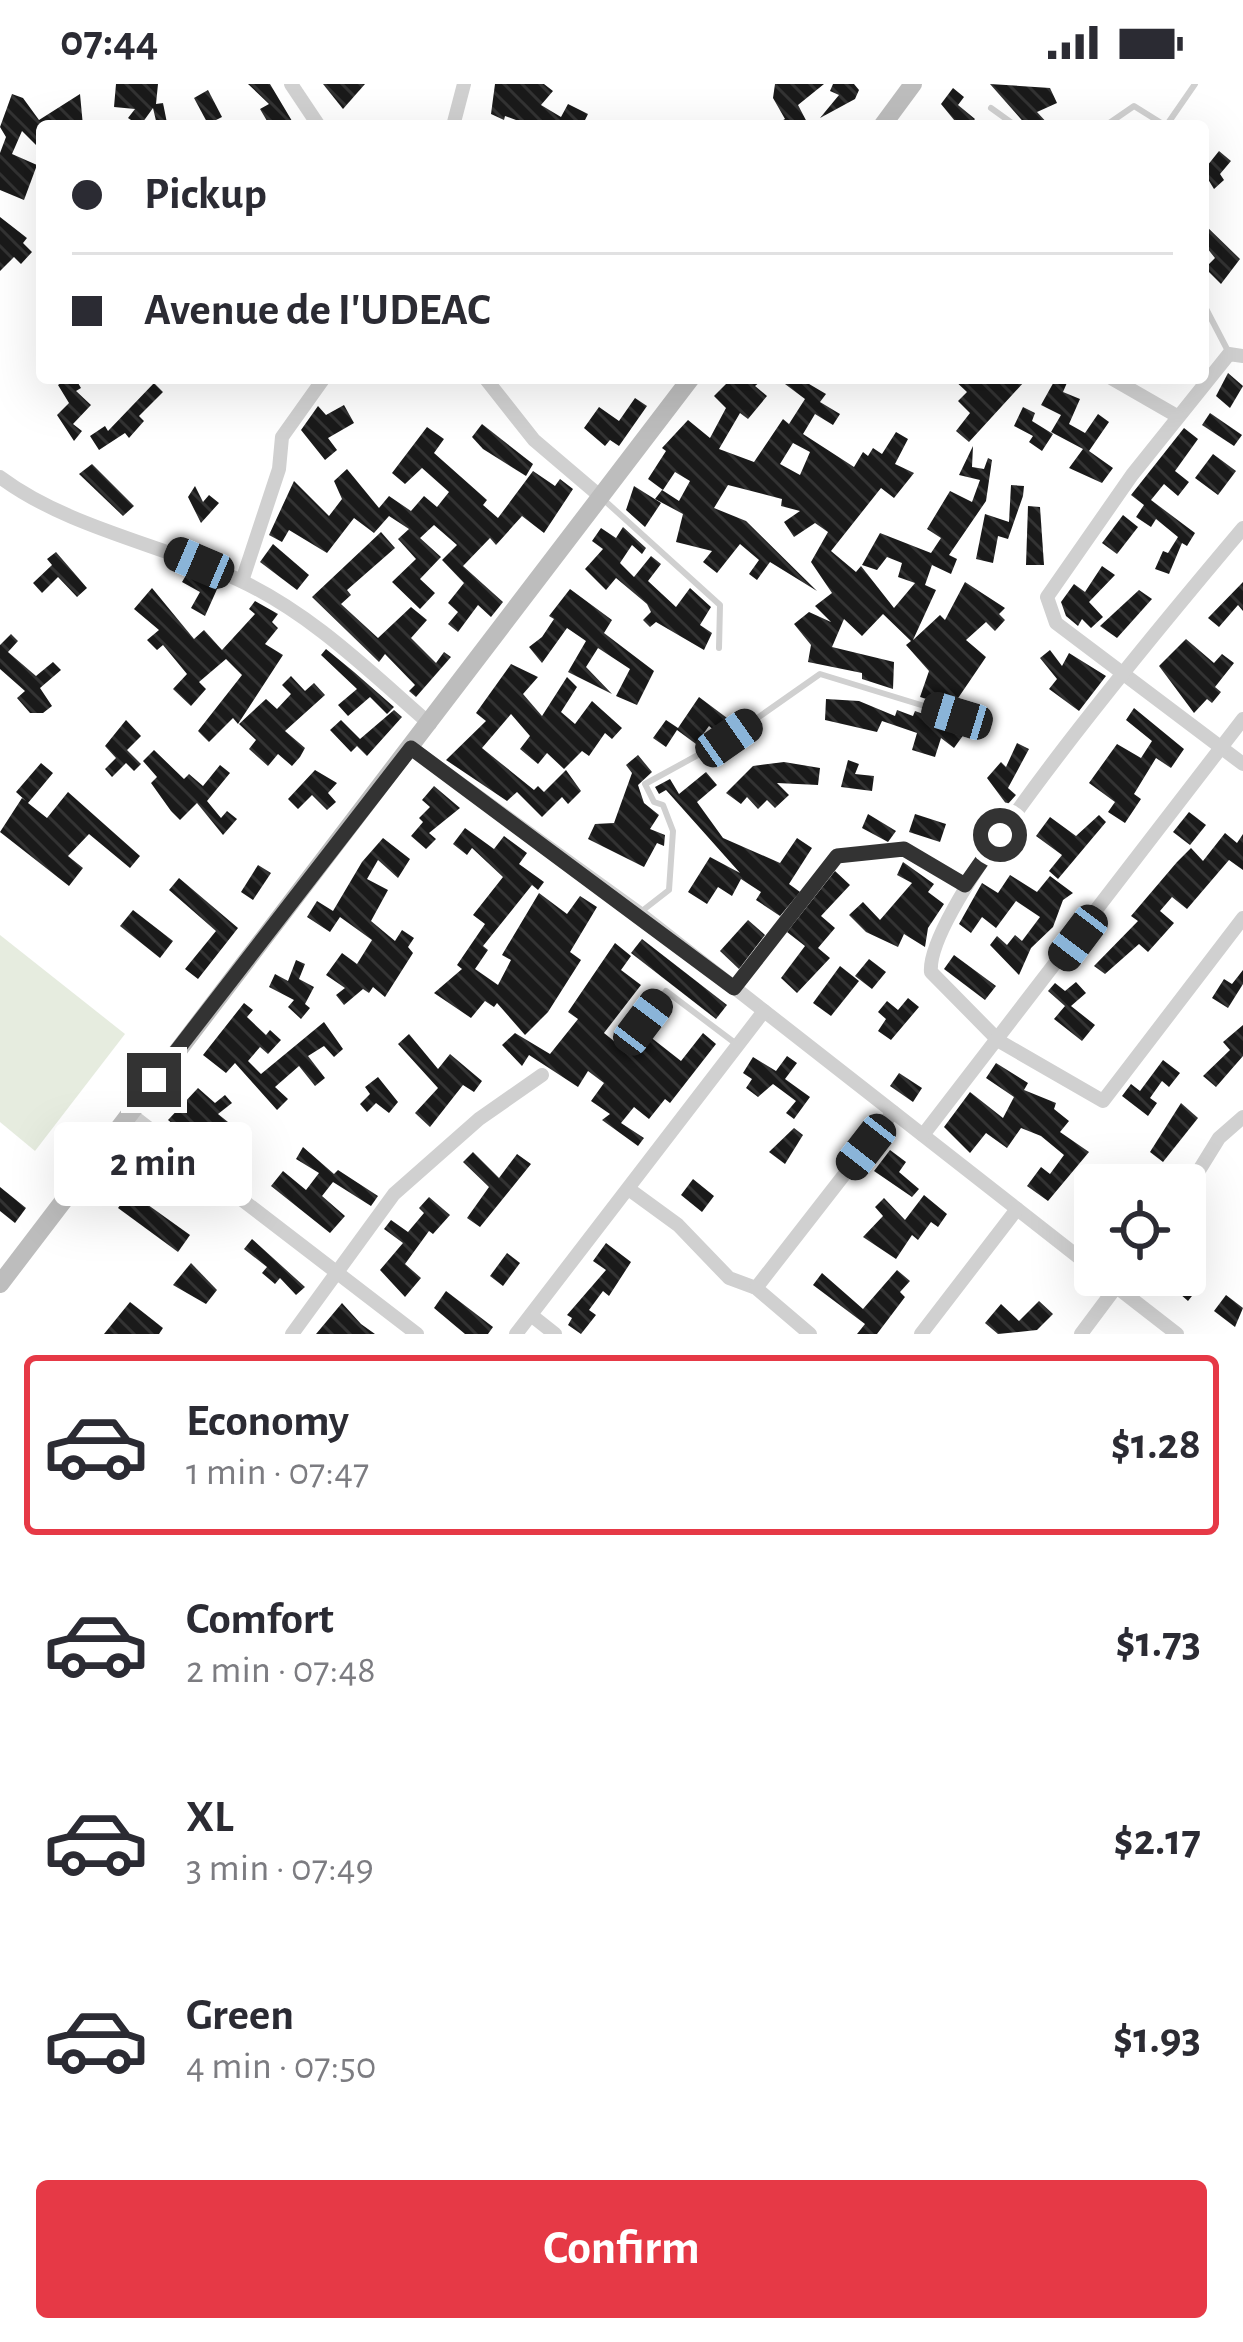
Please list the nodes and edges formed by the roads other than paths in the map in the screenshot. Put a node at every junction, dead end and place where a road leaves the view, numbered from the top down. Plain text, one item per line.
1 (291, 84) edge
2 (464, 84) edge
3 (914, 84) edge
4 (1196, 84) edge
5 (991, 108) dead end
6 (315, 120) edge
7 (455, 120) edge
8 (887, 120) edge
9 (1008, 120) edge
10 (1114, 120) edge
11 (1156, 120) edge
12 (1170, 120) edge
13 (1209, 312) edge
14 (1236, 355) edge
15 (1209, 383) edge
16 (320, 384) edge
17 (489, 384) edge
18 (687, 384) edge
19 (1121, 384) edge
20 (1208, 384) edge
21 (1177, 416) junction
22 (0, 477) edge
23 (601, 497) junction
24 (1243, 528) edge
25 (242, 581) junction
26 (719, 648) dead end
27 (1123, 671) junction
28 (957, 716) dead end
29 (1243, 719) edge
30 (430, 724) junction
31 (411, 748) junction
32 (1221, 748) junction
33 (1243, 764) edge
34 (965, 885) junction
35 (639, 913) junction
36 (1243, 918) edge
37 (734, 988) junction
38 (764, 1011) junction
39 (643, 1022) dead end
40 (999, 1041) junction
41 (738, 1046) junction
42 (542, 1075) dead end
43 (893, 1112) junction
44 (129, 1113) junction
45 (1243, 1117) edge
46 (923, 1135) junction
47 (1203, 1164) edge
48 (631, 1190) junction
49 (1017, 1209) junction
50 (1074, 1254) edge
51 (335, 1274) junction
52 (0, 1284) edge
53 (756, 1288) junction
54 (1110, 1296) edge
55 (1137, 1296) edge
56 (531, 1315) junction
57 (292, 1334) edge
58 (417, 1334) edge
59 (516, 1334) edge
60 (555, 1334) edge
61 (810, 1334) edge
62 (922, 1334) edge
63 (1081, 1334) edge
64 (1177, 1334) edge

1 - 6 street
2 - 7 street
3 - 8 main road
4 - 12 lane
5 - 9 lane
10 - 11 lane
13 - 14 lane
14 - 15 street
16 - 25 street
17 - 23 street
18 - 23 main road
19 - 21 street
20 - 21 street
21 - 27 street
22 - 25 street
23 - 26 lane
23 - 30 main road
24 - 27 street
25 - 30 street
27 - 32 street
27 - 34 street
28 - 35 lane
29 - 32 street
30 - 31 main road
31 - 35 street
31 - 44 main road
32 - 33 street
32 - 40 street
34 - 37 lane
34 - 40 street
35 - 37 street
36 - 40 street
37 - 38 street
38 - 41 street
38 - 43 street
39 - 41 lane
40 - 46 street
41 - 48 street
42 - 51 street
43 - 46 street
43 - 53 street
44 - 51 street
44 - 52 main road
45 - 47 street
46 - 49 street
48 - 53 street
48 - 56 street
49 - 50 street
49 - 62 street
51 - 57 street
51 - 58 street
53 - 61 street
54 - 63 street
55 - 64 street
56 - 59 street
56 - 60 street

